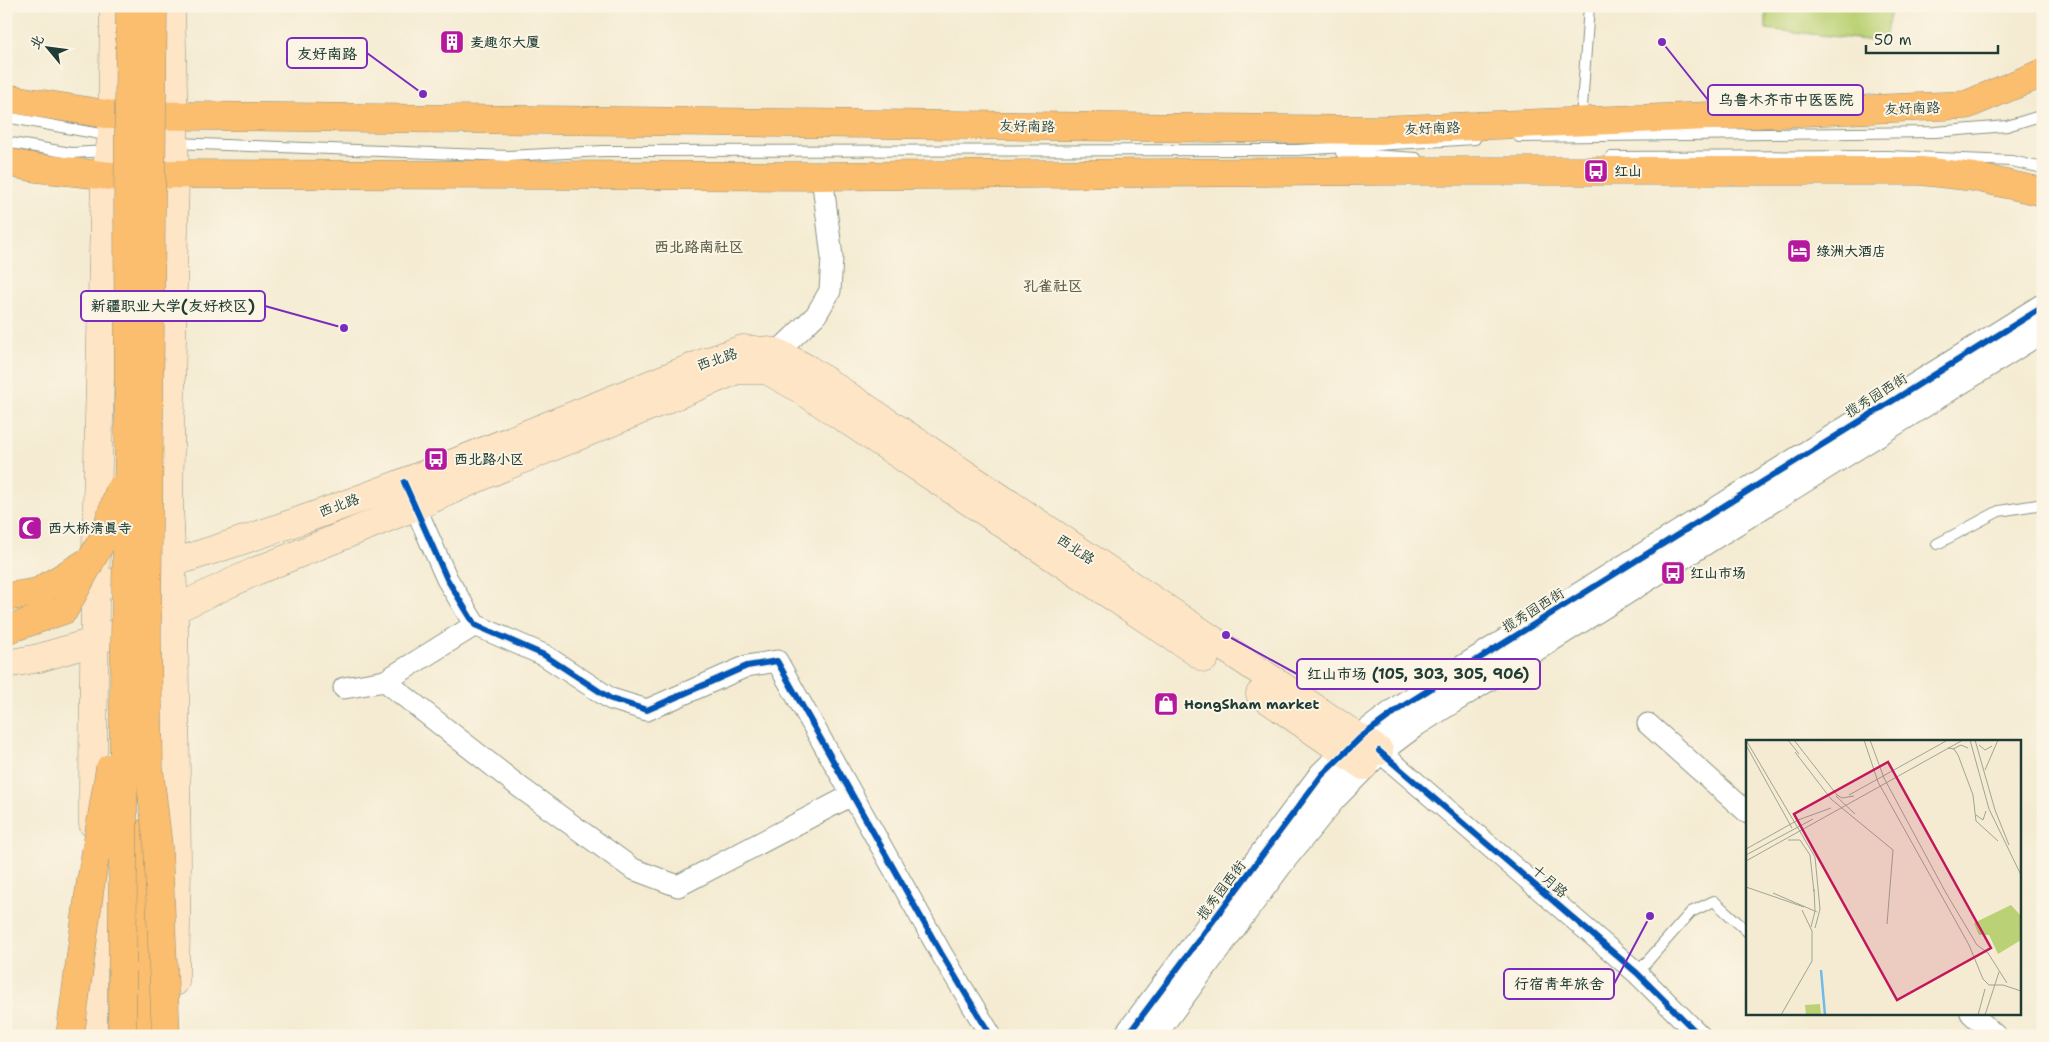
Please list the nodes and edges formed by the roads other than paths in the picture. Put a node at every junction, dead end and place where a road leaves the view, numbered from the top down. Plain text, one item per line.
1 (114, 6) edge
2 (130, 6) edge
3 (153, 6) edge
4 (171, 6) edge
5 (1589, 6) edge
6 (2043, 73) edge
7 (6, 98) edge
8 (2043, 115) edge
9 (173, 116) junction
10 (6, 117) edge
11 (1580, 122) junction
12 (1505, 138) dead end
13 (1485, 139) dead end
14 (6, 142) edge
15 (175, 143) junction
16 (1297, 150) junction
17 (112, 151) junction
18 (1601, 157) dead end
19 (1424, 158) dead end
20 (6, 162) edge
21 (2043, 168) edge
22 (175, 174) junction
23 (822, 176) junction
24 (2006, 184) junction
25 (2043, 192) edge
26 (2043, 203) edge
27 (2043, 307) edge
28 (2043, 329) edge
29 (776, 352) junction
30 (753, 370) junction
31 (129, 441) junction
32 (404, 482) junction
33 (2043, 504) edge
34 (414, 507) junction
35 (1937, 544) dead end
36 (91, 560) junction
37 (161, 566) junction
38 (105, 584) junction
39 (6, 597) edge
40 (6, 608) edge
41 (164, 614) junction
42 (475, 625) junction
43 (6, 630) edge
44 (103, 638) junction
45 (6, 664) edge
46 (385, 681) junction
47 (124, 688) junction
48 (344, 688) dead end
49 (1648, 724) dead end
50 (1361, 752) junction
51 (149, 768) junction
52 (852, 795) junction
53 (1746, 811) edge
54 (1746, 930) edge
55 (1637, 973) junction
56 (1972, 1014) edge
57 (70, 1036) edge
58 (93, 1036) edge
59 (108, 1036) edge
60 (122, 1036) edge
61 (144, 1036) edge
62 (152, 1036) edge
63 (166, 1036) edge
64 (174, 1036) edge
65 (991, 1036) edge
66 (1127, 1036) edge
67 (1152, 1036) edge
68 (1700, 1036) edge
69 (1996, 1036) edge

1 - 17 main road
2 - 31 main road, bridge
3 - 51 main road, bridge
4 - 9 main road
5 - 11 lane
6 - 11 main road, 友好南路
7 - 17 main road, 友好南路
8 - 12 lane
9 - 11 main road, 友好南路
9 - 15 main road
9 - 17 main road, 友好南路
10 - 17 lane
13 - 16 lane
14 - 17 lane
15 - 16 lane
15 - 17 lane
15 - 17 lane
15 - 22 main road
16 - 19 lane
17 - 20 main road, 友好南路
17 - 22 main road, 友好南路
17 - 38 main road
18 - 21 lane
22 - 23 main road, 友好南路
22 - 37 main road
23 - 24 main road, 友好南路
23 - 29 street
24 - 25 main road, 友好南路
24 - 26 main road
27 - 50 street, 揽秀园西街
28 - 50 street, 揽秀园西街
29 - 30 street
29 - 32 main road, 西北路
29 - 50 main road, 西北路
30 - 34 main road, 西北路
30 - 50 main road, 西北路
31 - 36 main road, bridge
31 - 47 main road, bridge
32 - 34 street
32 - 37 main road, 西北路
33 - 35 lane
34 - 41 main road, 西北路
34 - 42 street
36 - 39 main road, bridge
36 - 43 main road, bridge
37 - 38 main road, 西北路
37 - 41 main road
38 - 40 main road, 西北路
38 - 44 main road
41 - 44 main road, 西北路
41 - 62 main road
41 - 64 main road
42 - 46 street
42 - 52 street
44 - 45 main road, 西北路
44 - 58 main road
44 - 59 main road
46 - 48 street
46 - 52 street
47 - 57 main road, bridge
47 - 60 main road, bridge
49 - 53 street
50 - 55 street, 十月路
50 - 66 street, 揽秀园西街
50 - 67 street, 揽秀园西街
51 - 61 main road, bridge
51 - 63 main road, bridge
52 - 65 street
54 - 55 lane
55 - 68 street, 十月路
56 - 69 street

